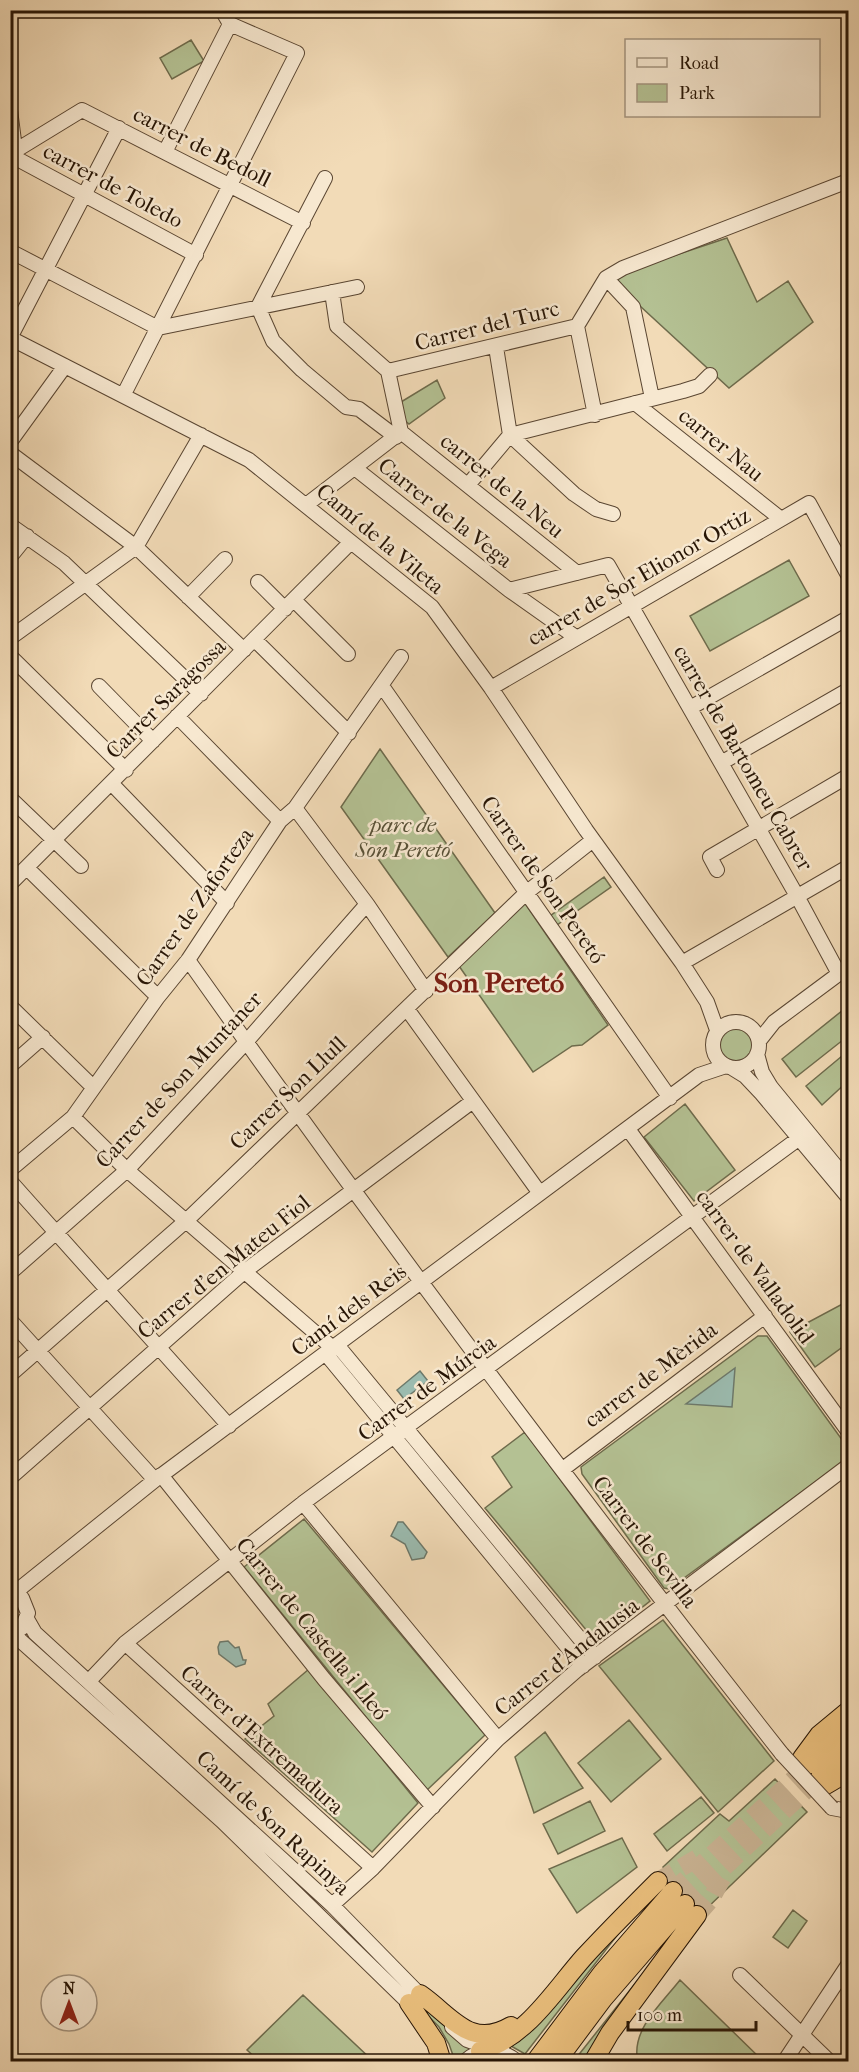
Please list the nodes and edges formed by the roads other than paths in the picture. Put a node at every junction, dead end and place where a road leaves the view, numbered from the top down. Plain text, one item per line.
1 (222, 10) edge
2 (230, 24) junction
3 (10, 110) edge
4 (119, 128) junction
5 (165, 152) junction
6 (10, 154) edge
7 (325, 178) dead end
8 (849, 181) edge
9 (231, 185) junction
10 (85, 196) junction
11 (303, 223) junction
12 (10, 251) edge
13 (196, 255) junction
14 (46, 270) junction
15 (606, 278) junction
16 (357, 287) dead end
17 (333, 292) junction
18 (258, 307) junction
19 (577, 326) junction
20 (158, 328) junction
21 (11, 338) edge
22 (496, 347) junction
23 (65, 366) junction
24 (388, 371) junction
25 (710, 375) dead end
26 (124, 394) junction
27 (652, 398) junction
28 (635, 403) junction
29 (595, 415) junction
30 (398, 434) junction
31 (201, 435) junction
32 (510, 435) junction
33 (10, 442) edge
34 (10, 453) edge
35 (356, 469) junction
36 (468, 486) junction
37 (306, 505) junction
38 (613, 514) dead end
39 (781, 519) junction
40 (10, 525) edge
41 (27, 536) junction
42 (350, 543) junction
43 (136, 547) junction
44 (10, 557) edge
45 (225, 559) dead end
46 (577, 573) junction
47 (849, 575) edge
48 (258, 582) dead end
49 (86, 583) junction
50 (508, 590) junction
51 (188, 597) junction
52 (290, 604) junction
53 (633, 606) junction
54 (849, 618) edge
55 (10, 638) edge
56 (577, 638) junction
57 (255, 639) junction
58 (244, 650) junction
59 (348, 654) dead end
60 (10, 656) edge
61 (401, 657) dead end
62 (99, 686) dead end
63 (382, 686) junction
64 (491, 688) junction
65 (849, 690) edge
66 (201, 694) junction
67 (690, 708) junction
68 (177, 716) junction
69 (349, 733) junction
70 (153, 741) junction
71 (721, 764) junction
72 (126, 770) junction
73 (849, 776) edge
74 (112, 784) junction
75 (10, 798) edge
76 (295, 808) junction
77 (280, 821) junction
78 (758, 828) junction
79 (593, 840) junction
80 (55, 841) junction
81 (81, 866) dead end
82 (849, 867) edge
83 (28, 869) junction
84 (717, 870) dead end
85 (10, 884) edge
86 (526, 893) junction
87 (797, 896) junction
88 (227, 903) junction
89 (367, 904) junction
90 (188, 960) junction
91 (682, 963) junction
92 (844, 970) edge
93 (426, 991) junction
94 (158, 997) junction
95 (707, 1002) junction
96 (10, 1006) edge
97 (407, 1009) junction
98 (774, 1022) junction
99 (742, 1023) junction
100 (715, 1036) junction
101 (43, 1037) junction
102 (246, 1042) junction
103 (758, 1048) junction
104 (10, 1066) edge
105 (729, 1067) junction
106 (699, 1075) junction
107 (92, 1086) junction
108 (670, 1098) junction
109 (473, 1101) junction
110 (297, 1114) junction
111 (73, 1117) junction
112 (628, 1129) junction
113 (798, 1139) junction
114 (10, 1170) edge
115 (127, 1170) junction
116 (849, 1180) edge
117 (10, 1181) edge
118 (352, 1192) junction
119 (539, 1192) junction
120 (849, 1197) edge
121 (691, 1216) junction
122 (187, 1220) junction
123 (56, 1234) junction
124 (245, 1271) junction
125 (10, 1273) edge
126 (421, 1283) junction
127 (107, 1290) junction
128 (765, 1316) junction
129 (10, 1320) edge
130 (158, 1347) junction
131 (39, 1350) junction
132 (333, 1350) junction
133 (487, 1370) junction
134 (10, 1375) edge
135 (89, 1407) junction
136 (229, 1426) junction
137 (408, 1428) junction
138 (849, 1431) edge
139 (394, 1437) junction
140 (849, 1466) edge
141 (563, 1469) junction
142 (158, 1477) junction
143 (10, 1478) edge
144 (303, 1503) junction
145 (229, 1561) junction
146 (28, 1583) junction
147 (12, 1594) edge
148 (25, 1602) junction
149 (667, 1605) junction
150 (27, 1619) junction
151 (11, 1633) edge
152 (125, 1643) junction
153 (595, 1657) junction
154 (583, 1666) junction
155 (89, 1681) junction
156 (849, 1711) edge
157 (849, 1732) edge
158 (498, 1739) junction
159 (849, 1753) edge
160 (814, 1771) junction
161 (849, 1772) edge
162 (433, 1806) junction
163 (849, 1811) edge
164 (373, 1868) junction
165 (658, 1881) tunnel mouth
166 (685, 1903) junction
167 (332, 1905) junction
168 (849, 1965) edge
169 (576, 1966) junction
170 (740, 1975) dead end
171 (414, 1999) junction
172 (618, 2022) junction
173 (802, 2034) junction
174 (488, 2050) junction
175 (517, 2060) edge
176 (442, 2061) edge
177 (450, 2061) edge
178 (464, 2061) edge
179 (535, 2061) edge
180 (556, 2061) edge
181 (593, 2061) edge
182 (598, 2061) edge
183 (784, 2061) edge
184 (830, 2061) edge

1 - 2 street
2 - 5 street
2 - 9 street
3 - 6 street
4 - 5 street, carrer de Bedoll
4 - 6 street, carrer de Bedoll
4 - 10 street
5 - 9 street, carrer de Bedoll
6 - 10 street, carrer de Toledo
7 - 11 street
8 - 15 street
9 - 11 street, carrer de Bedoll
9 - 13 street
10 - 13 street, carrer de Toledo
10 - 14 street
11 - 18 street
12 - 14 street
13 - 20 street
14 - 20 street
14 - 21 street
15 - 19 street, Carrer del Turc
15 - 27 street
16 - 17 street
17 - 18 street
17 - 24 street
18 - 20 street
18 - 30 street, carrer de la Neu
19 - 22 street, Carrer del Turc
19 - 29 street
20 - 26 street
21 - 23 street, Camí de la Vileta
22 - 24 street, Carrer del Turc
22 - 32 street
23 - 26 street, Camí de la Vileta
23 - 33 street
24 - 30 street
25 - 27 street
26 - 31 street, Camí de la Vileta
27 - 28 street
28 - 29 street
28 - 39 street, carrer Nau
29 - 32 street
30 - 35 street
30 - 36 street, carrer de la Neu
31 - 37 street, Camí de la Vileta
31 - 43 street
32 - 36 street
32 - 38 street
34 - 43 street
35 - 37 street
35 - 50 street, Carrer de la Vega
36 - 46 street, carrer de la Neu
37 - 42 street, Camí de la Vileta
39 - 47 street, carrer de Sor Elionor Ortiz
39 - 53 street, carrer de Sor Elionor Ortiz
40 - 41 street
41 - 44 street
41 - 49 street
42 - 52 street, Carrer Saragossa
42 - 64 street, Camí de la Vileta
43 - 49 street
43 - 51 street
45 - 51 street
46 - 50 street
46 - 53 street, carrer de Bartomeu Cabrer
48 - 52 street
49 - 55 street
49 - 66 street
50 - 56 street, Carrer de la Vega
51 - 58 street
52 - 57 street, Carrer Saragossa
52 - 59 street
53 - 56 street, carrer de Sor Elionor Ortiz
53 - 67 street, carrer de Bartomeu Cabrer
54 - 67 street
56 - 64 street, carrer de Sor Elionor Ortiz
57 - 58 street, Carrer Saragossa
57 - 69 street
58 - 66 street, Carrer Saragossa
60 - 72 street
61 - 63 street, Carrer de Zaforteza
62 - 70 street
63 - 69 street, Carrer de Zaforteza
63 - 86 street, Carrer de Son Peretó
64 - 79 street, Camí de la Vileta
65 - 71 street
66 - 68 street, Carrer Saragossa
67 - 71 street, carrer de Bartomeu Cabrer
68 - 70 street, Carrer Saragossa
68 - 77 street
69 - 76 street, Carrer de Zaforteza
70 - 72 street, Carrer Saragossa
71 - 78 street, carrer de Bartomeu Cabrer
72 - 74 street, Carrer Saragossa
73 - 78 street
74 - 80 street, Carrer Saragossa
74 - 88 street
75 - 80 street
76 - 77 street, Carrer de Zaforteza
76 - 89 street
77 - 88 street, Carrer de Zaforteza
78 - 84 street
78 - 87 street, carrer de Bartomeu Cabrer
79 - 86 street, Carrer Son Llull
79 - 91 street, Camí de la Vileta
80 - 81 street
80 - 83 street, Carrer Saragossa
82 - 87 street
83 - 85 street, Carrer Saragossa
83 - 94 street
86 - 93 street, Carrer Son Llull
86 - 108 street, Carrer de Son Peretó
87 - 91 street
87 - 92 street, carrer de Bartomeu Cabrer
88 - 90 street, Carrer de Zaforteza
89 - 93 street
89 - 102 street, Carrer de Son Muntaner
90 - 94 street, Carrer de Zaforteza
90 - 102 street, Carrer de Sevilla
91 - 95 street, Camí de la Vileta
92 - 98 street
93 - 97 street, Carrer Son Llull
94 - 107 street, Carrer de Zaforteza
95 - 99 street, Camí de la Vileta
95 - 100 street, Camí de la Vileta
96 - 101 street
97 - 109 street
97 - 110 street, Carrer Son Llull
98 - 99 street
98 - 103 street
99 - 100 street
99 - 103 street
100 - 105 street
100 - 106 street, Camí dels Reis
101 - 104 street
101 - 107 street
102 - 110 street, Carrer de Sevilla
102 - 115 street, Carrer de Son Muntaner
103 - 105 street
103 - 116 street
105 - 106 street, Camí dels Reis
105 - 113 street
106 - 108 street, Camí dels Reis
107 - 111 street, Carrer de Zaforteza
108 - 112 street, Camí dels Reis
109 - 118 street, Carrer d'en Mateu Fiol
109 - 119 street
110 - 118 street, Carrer de Sevilla
110 - 122 street, Carrer Son Llull
111 - 114 street, Carrer de Zaforteza
111 - 115 street
112 - 119 street, Camí dels Reis
112 - 121 street, carrer de Valladolid
113 - 120 street
113 - 121 street, Carrer de Múrcia
115 - 122 street
115 - 123 street, Carrer de Son Muntaner
117 - 123 street
118 - 124 street, Carrer d'en Mateu Fiol
118 - 126 street, Carrer de Sevilla
119 - 126 street, Camí dels Reis
121 - 128 street, carrer de Valladolid
121 - 133 street, Carrer de Múrcia
122 - 124 street
122 - 127 street, Carrer Son Llull
123 - 125 street, Carrer de Son Muntaner
123 - 127 street
124 - 130 street, Carrer d'en Mateu Fiol
124 - 132 street
126 - 132 street, Camí dels Reis
126 - 133 street, Carrer de Sevilla
127 - 130 street
127 - 131 street, Carrer Son Llull
128 - 138 street, carrer de Valladolid
128 - 141 street, carrer de Mèrida
129 - 131 street, Carrer de Castella i Lleó
130 - 135 street, Carrer d'en Mateu Fiol
130 - 136 street
131 - 134 street, Carrer Son Llull
131 - 135 street, Carrer de Castella i Lleó
132 - 136 street, Camí dels Reis
132 - 137 street
132 - 139 street
133 - 137 street, Carrer de Múrcia
133 - 141 street, Carrer de Sevilla
135 - 142 street, Carrer de Castella i Lleó
135 - 143 street, Carrer d'en Mateu Fiol
136 - 142 street, Camí dels Reis
137 - 139 street, Carrer de Múrcia
137 - 153 street
139 - 144 street, Carrer de Múrcia
139 - 154 street
140 - 149 street, Carrer d'Andalusia
141 - 149 street, Carrer de Sevilla
142 - 145 street, Carrer de Castella i Lleó
142 - 146 street, Camí dels Reis
144 - 145 street, Carrer de Múrcia
144 - 158 street
145 - 152 street, Carrer de Múrcia
145 - 162 street, Carrer de Castella i Lleó
146 - 147 street, Camí dels Reis
146 - 148 street
147 - 148 street
148 - 150 street
149 - 153 street, Carrer d'Andalusia
149 - 163 street, Carrer de Sevilla, bridge
150 - 151 street
150 - 155 street, Camí de Son Rapinya
151 - 171 street, Camí de Son Rapinya
152 - 155 street, Carrer de Múrcia
152 - 164 street, Carrer d'Extremadura
153 - 154 street, Carrer d'Andalusia
154 - 158 street, Carrer d'Andalusia
155 - 167 street, Camí de Son Rapinya
156 - 160 highway
157 - 160 highway
158 - 162 street, Carrer d'Andalusia
159 - 160 highway
160 - 161 highway
162 - 164 street, Carrer d'Andalusia
164 - 167 street, Carrer d'Andalusia
165 - 169 highway
166 - 172 highway
166 - 179 highway
166 - 180 highway
167 - 171 street, Camí de Son Rapinya
168 - 173 street
169 - 171 highway
169 - 174 highway
170 - 173 street
171 - 174 street, Camí de Son Rapinya
171 - 176 highway
171 - 177 street, Camí de Son Rapinya
172 - 181 highway
172 - 182 highway
173 - 183 street
173 - 184 street
174 - 175 street, Camí de Son Rapinya
174 - 178 street

